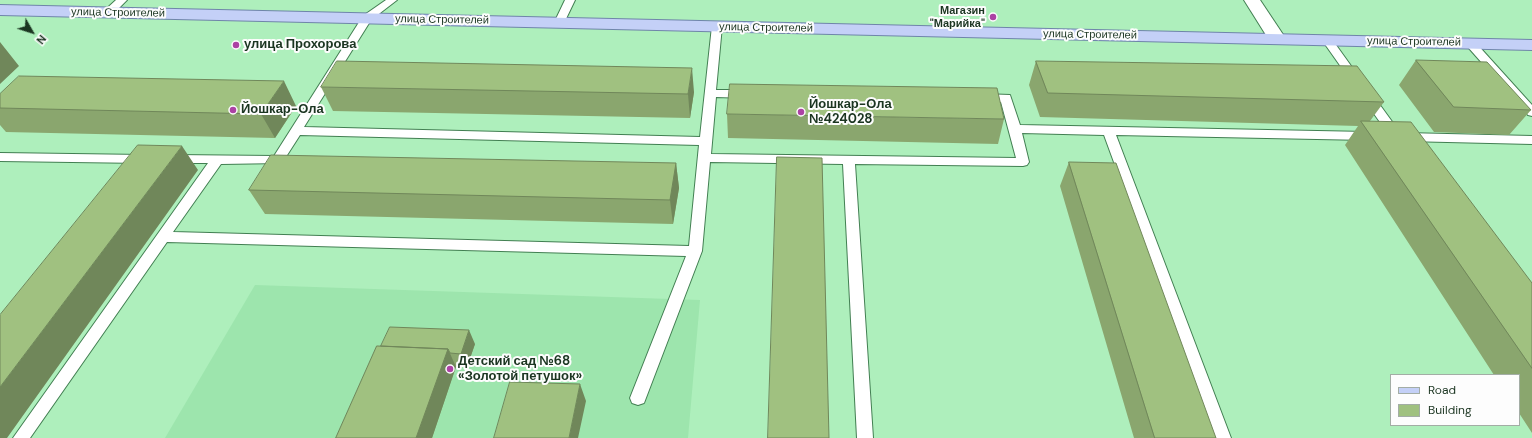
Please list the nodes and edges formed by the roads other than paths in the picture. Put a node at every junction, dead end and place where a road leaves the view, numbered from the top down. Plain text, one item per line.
1 (122, 0) edge
2 (392, 0) edge
3 (570, 0) edge
4 (1252, 0) edge
5 (0, 10) edge
6 (108, 13) junction
7 (367, 18) junction
8 (559, 23) junction
9 (717, 26) junction
10 (1278, 39) junction
11 (1327, 40) junction
12 (1471, 44) junction
13 (1532, 45) edge
14 (711, 93) junction
15 (759, 94) edge
16 (974, 98) edge
17 (1532, 112) edge
18 (1015, 129) junction
19 (296, 130) junction
20 (1109, 131) junction
21 (1397, 137) junction
22 (1532, 140) edge
23 (706, 141) junction
24 (1406, 149) edge
25 (0, 157) edge
26 (704, 158) junction
27 (218, 159) junction
28 (849, 160) junction
29 (163, 237) junction
30 (695, 251) junction
31 (638, 398) dead end
32 (21, 438) edge
33 (866, 438) edge
34 (1223, 438) edge

1 - 6 lane
2 - 7 lane
3 - 8 lane
4 - 10 street
5 - 6 main road, улица Строителей
6 - 7 main road, улица Строителей
7 - 8 main road, улица Строителей
7 - 19 lane
8 - 9 main road, улица Строителей
9 - 10 main road, улица Строителей
9 - 14 lane
10 - 11 main road, улица Строителей
11 - 12 main road, улица Строителей
11 - 21 lane
12 - 13 main road, улица Строителей
12 - 17 lane
14 - 15 lane
14 - 23 lane
16 - 18 lane
18 - 20 lane
18 - 28 lane
19 - 23 lane
19 - 27 lane
20 - 21 lane
20 - 34 lane
21 - 22 lane
21 - 24 lane
23 - 26 lane
25 - 27 lane
26 - 28 lane
26 - 30 lane
27 - 29 lane
28 - 33 lane
29 - 30 lane
29 - 32 lane
30 - 31 lane

